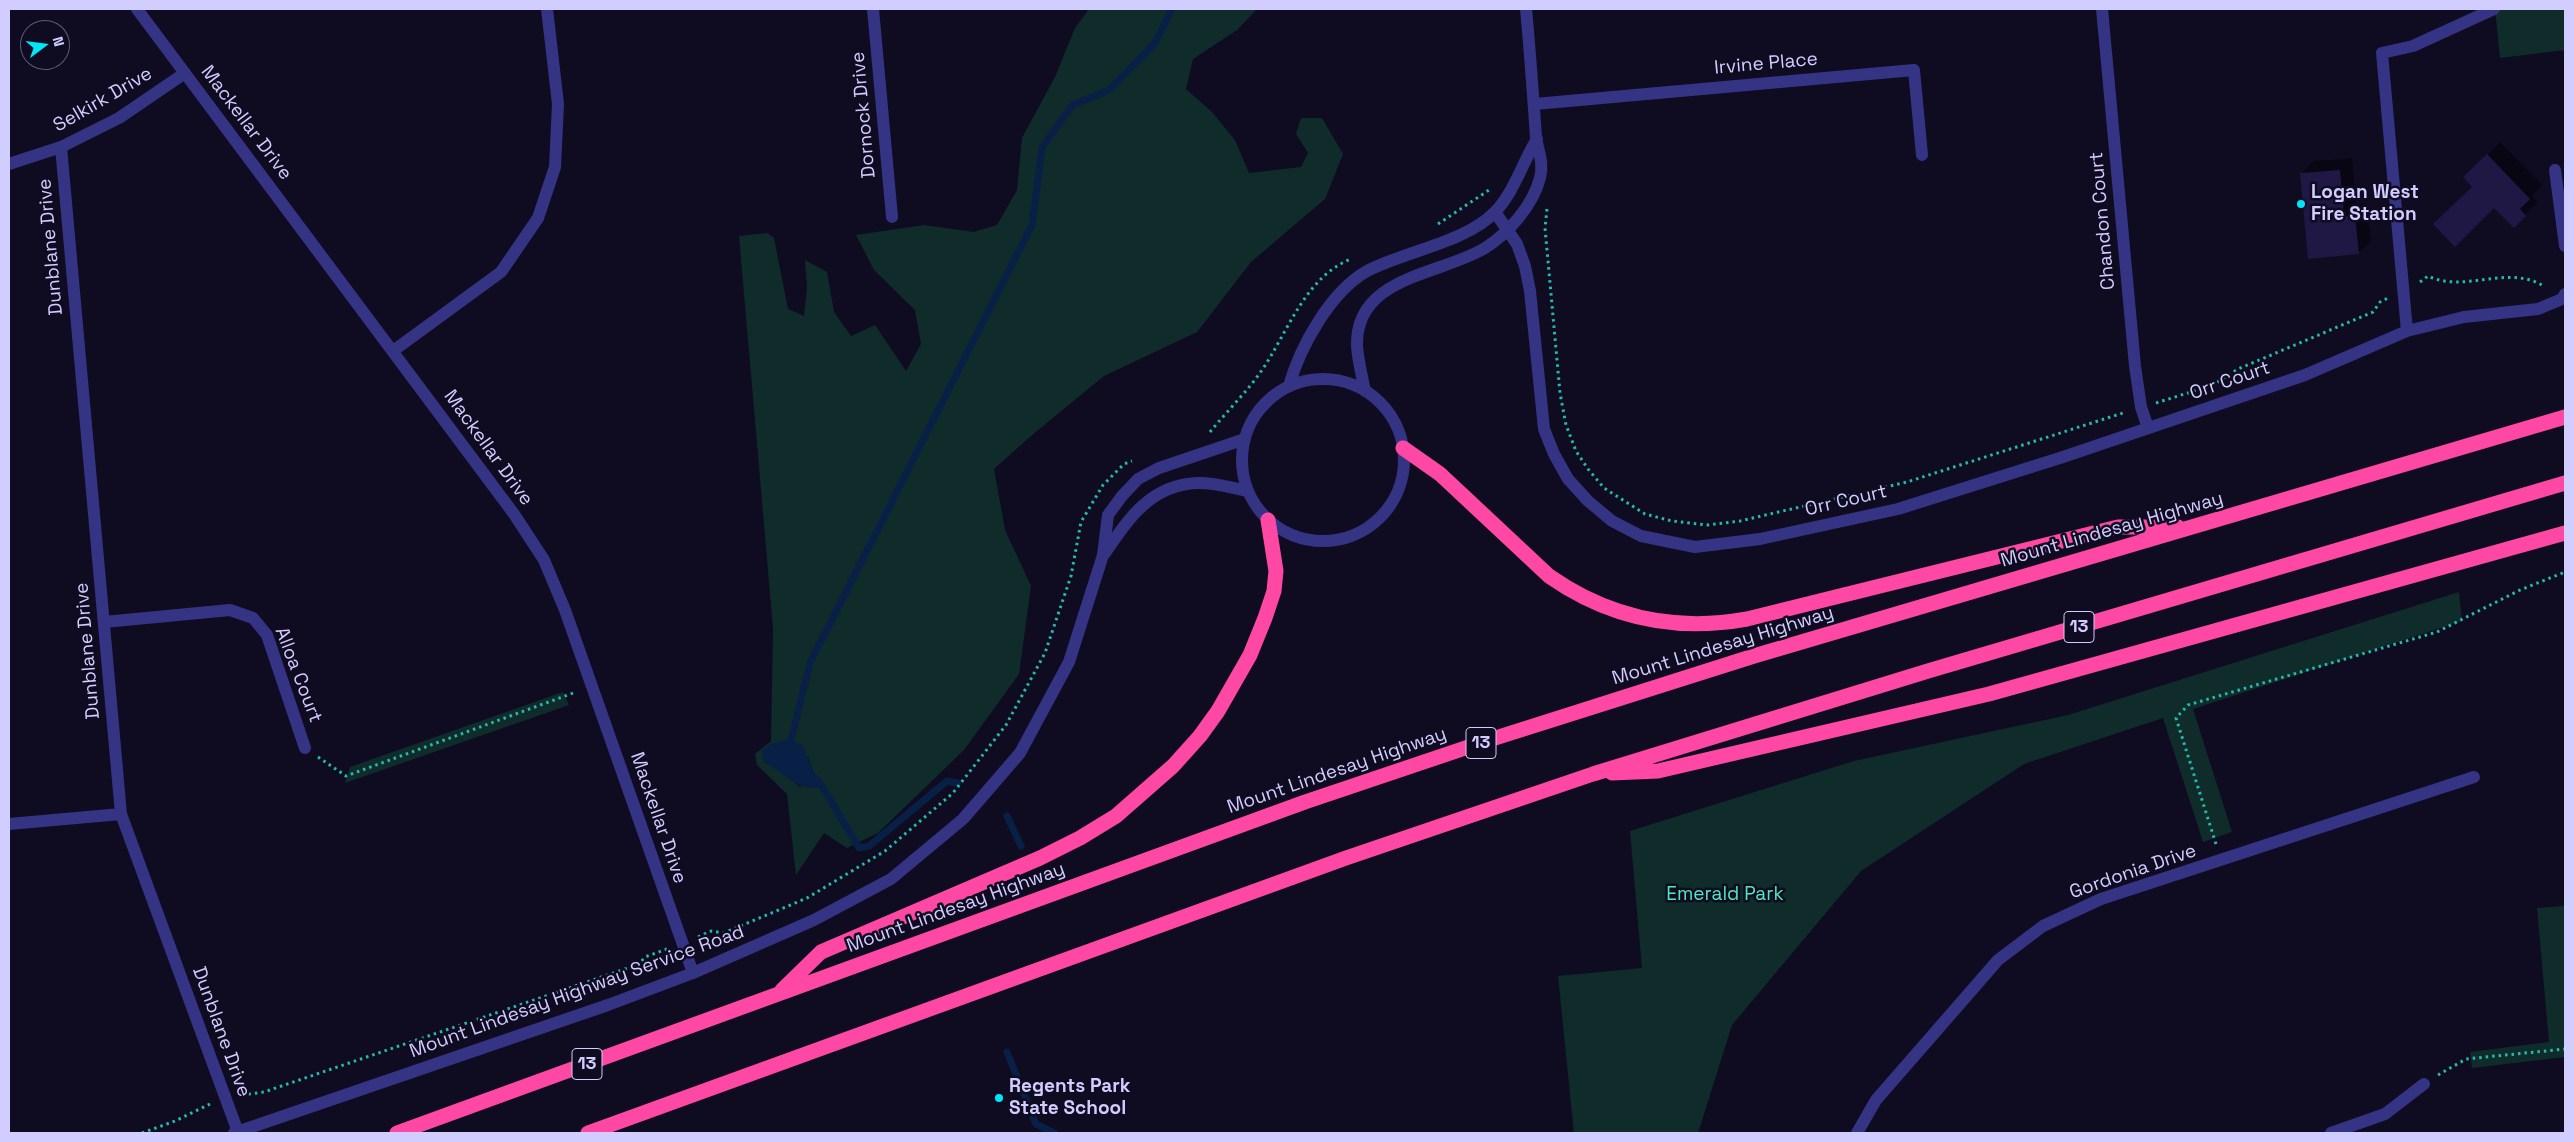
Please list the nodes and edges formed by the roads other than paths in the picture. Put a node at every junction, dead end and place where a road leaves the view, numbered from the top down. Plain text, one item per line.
1 (136, 9) edge
2 (548, 9) edge
3 (874, 9) edge
4 (1526, 9) edge
5 (2102, 9) edge
6 (2494, 9) edge
7 (185, 73) junction
8 (1535, 104) junction
9 (1536, 139) junction
10 (61, 147) junction
11 (1922, 155) dead end
12 (9, 164) edge
13 (2555, 170) dead end
14 (1495, 212) junction
15 (892, 217) dead end
16 (1509, 230) junction
17 (2565, 246) edge
18 (2563, 297) edge
19 (2407, 331) junction
20 (393, 351) junction
21 (1289, 386) junction
22 (1365, 391) junction
23 (2565, 417) edge
24 (2148, 428) junction
25 (1245, 439) junction
26 (1403, 448) junction
27 (2565, 483) edge
28 (1248, 491) junction
29 (1268, 520) junction
30 (2196, 527) junction
31 (2565, 533) edge
32 (1103, 555) junction
33 (104, 622) junction
34 (306, 748) road end
35 (1592, 774) junction
36 (2474, 777) dead end
37 (121, 814) junction
38 (9, 824) edge
39 (693, 972) junction
40 (778, 994) junction
41 (2424, 1084) road end
42 (236, 1133) edge
43 (397, 1133) edge
44 (588, 1133) edge
45 (1857, 1133) edge
46 (2331, 1133) edge

1 - 7 street, Mackellar Drive
2 - 20 street
3 - 15 street, Dornock Drive
4 - 8 street
5 - 24 street, Chandon Court
6 - 19 street
7 - 10 street, Selkirk Drive
7 - 20 street, Mackellar Drive
8 - 9 street
8 - 11 street, Irvine Place
9 - 14 street
9 - 16 street
10 - 12 street, Selkirk Drive
10 - 33 street, Dunblane Drive
13 - 17 street
14 - 16 street, Orr Court
14 - 21 street
16 - 22 street
16 - 24 street, Orr Court
18 - 19 street, Orr Court
19 - 24 street, Orr Court
20 - 39 street, Mackellar Drive
21 - 22 street
21 - 25 street
22 - 26 street
23 - 30 highway, Mount Lindesay Highway / 13
25 - 28 street
25 - 32 street, Mount Lindesay Highway Service Road
26 - 29 street
26 - 30 highway
27 - 35 highway, 13
28 - 29 street
28 - 32 street, Mount Lindesay Highway Service Road
29 - 40 highway
30 - 40 highway, Mount Lindesay Highway / 13
31 - 35 highway
32 - 39 street, Mount Lindesay Highway Service Road
33 - 34 street, Alloa Court
33 - 37 street, Dunblane Drive
35 - 44 highway, 13
36 - 45 street, Gordonia Drive
37 - 38 street
37 - 42 street, Dunblane Drive
39 - 42 street, Mount Lindesay Highway Service Road
40 - 43 highway, Mount Lindesay Highway / 13
41 - 46 street

